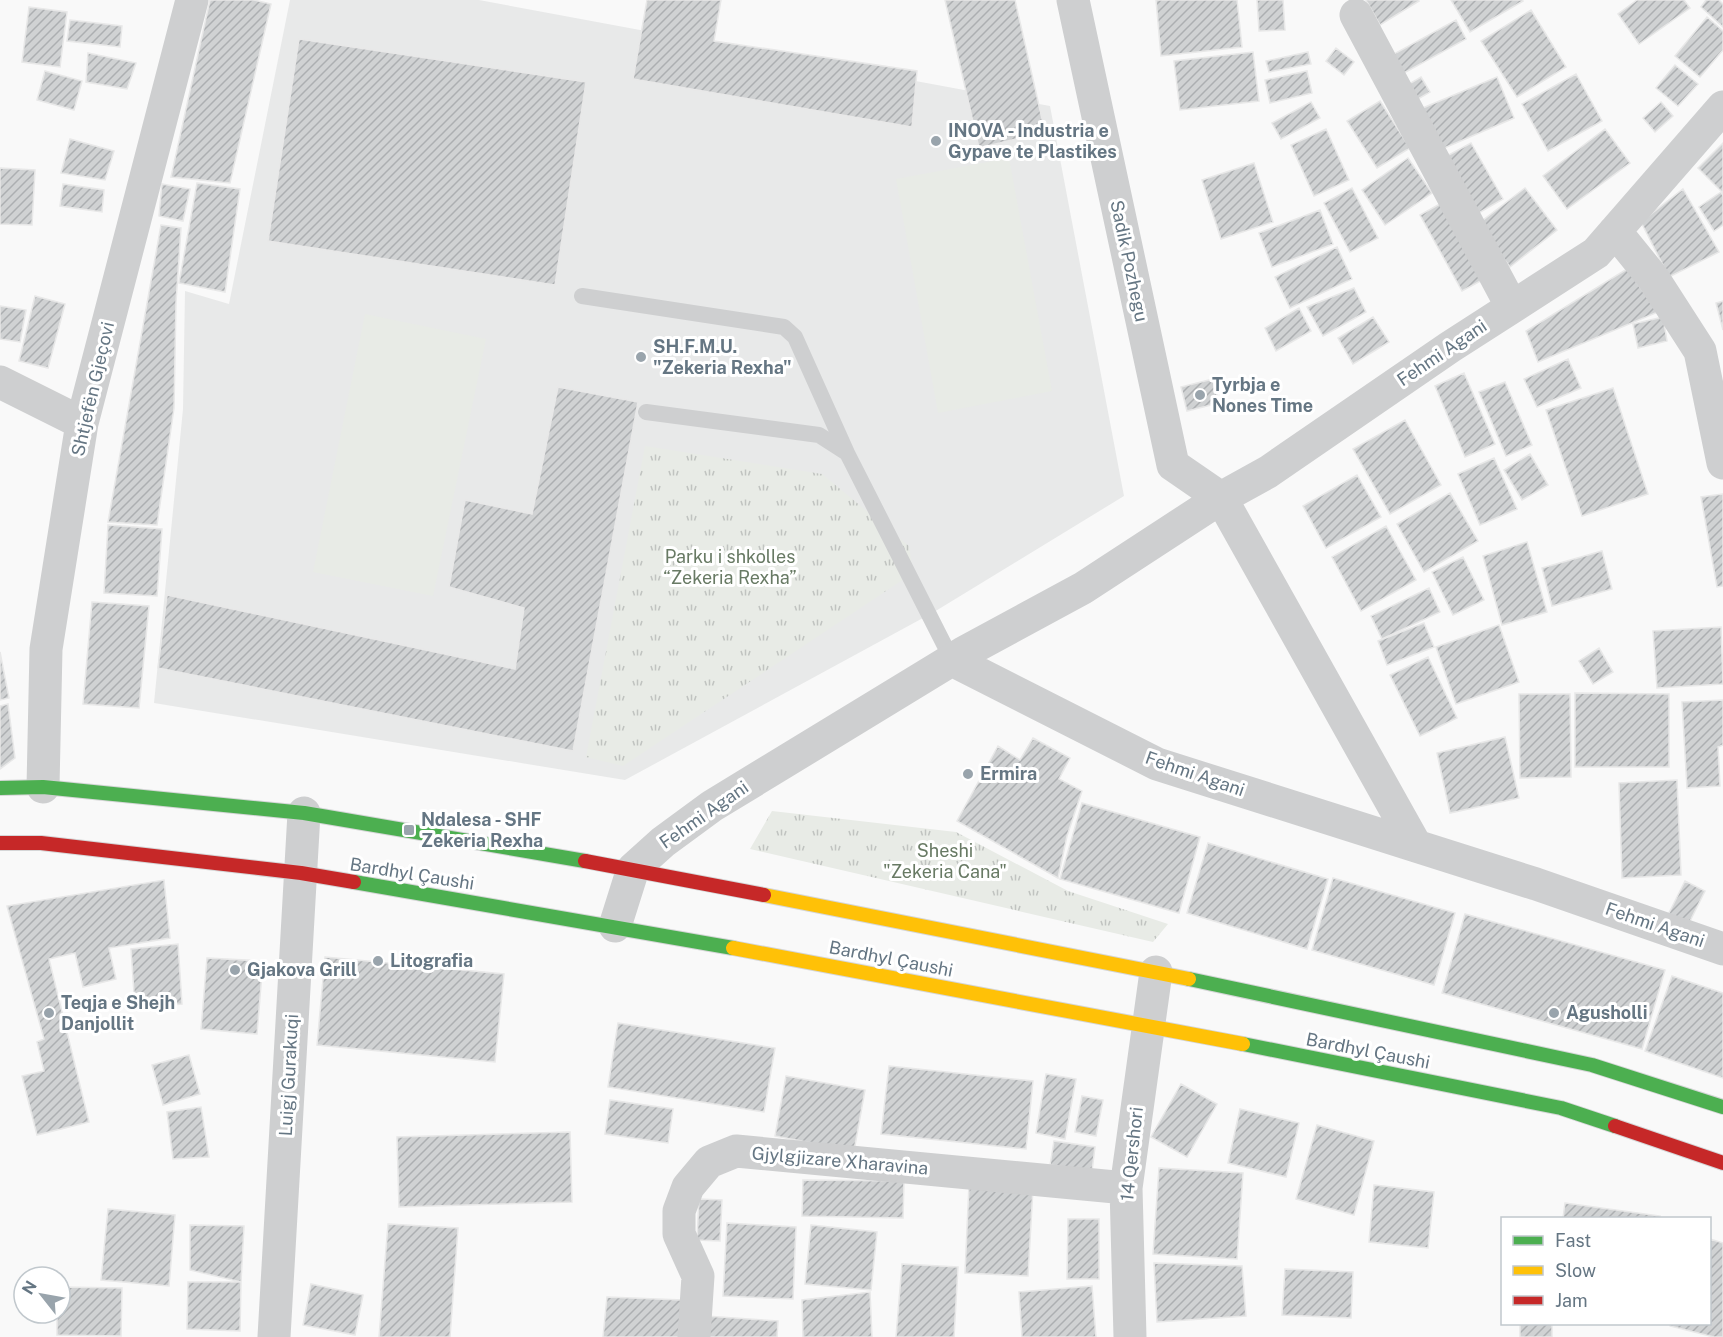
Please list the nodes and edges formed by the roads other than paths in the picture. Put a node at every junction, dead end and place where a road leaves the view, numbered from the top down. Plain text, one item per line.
1 (192, 0) edge
2 (1073, 0) edge
3 (1356, 15) dead end
4 (1723, 107) edge
5 (1615, 231) junction
6 (582, 296) dead end
7 (1512, 307) junction
8 (0, 382) edge
9 (646, 412) dead end
10 (82, 423) junction
11 (847, 453) junction
12 (1723, 463) edge
13 (1221, 498) junction
14 (952, 660) junction
15 (43, 787) junction
16 (0, 788) edge
17 (304, 813) junction
18 (0, 843) edge
19 (1416, 846) junction
20 (633, 869) junction
21 (301, 873) junction
22 (615, 926) junction
23 (1723, 948) edge
24 (1155, 972) junction
25 (1148, 1025) junction
26 (1723, 1107) edge
27 (1723, 1163) edge
28 (1126, 1188) junction
29 (274, 1337) edge
30 (694, 1337) edge
31 (1130, 1337) edge

1 - 10 street, Shtjefën Gjeçovi
2 - 13 street, Sadik Pozhegu
3 - 7 street
4 - 5 street, Fehmi Agani
5 - 7 street, Fehmi Agani
5 - 12 street
6 - 11 lane
7 - 13 street, Fehmi Agani
8 - 10 street
9 - 11 lane
10 - 15 street, Shtjefën Gjeçovi
11 - 14 lane
13 - 14 street, Fehmi Agani
13 - 19 street
14 - 19 street, Fehmi Agani
14 - 20 street, Fehmi Agani
15 - 16 main road, Bardhyl Çaushi
15 - 17 main road, Bardhyl Çaushi
17 - 20 main road, Bardhyl Çaushi
17 - 21 street, Luigj Gurakuqi
18 - 21 main road, Bardhyl Çaushi
19 - 23 street, Fehmi Agani
20 - 22 street
20 - 24 main road, Bardhyl Çaushi
21 - 22 main road, Bardhyl Çaushi
21 - 29 street, Luigj Gurakuqi
22 - 25 main road, Bardhyl Çaushi
24 - 25 street, 14 Qershori
24 - 26 main road, Bardhyl Çaushi
25 - 27 main road, Bardhyl Çaushi
25 - 28 street, 14 Qershori
28 - 30 street, Gjylgjizare Xharavina
28 - 31 street, 14 Qershori

